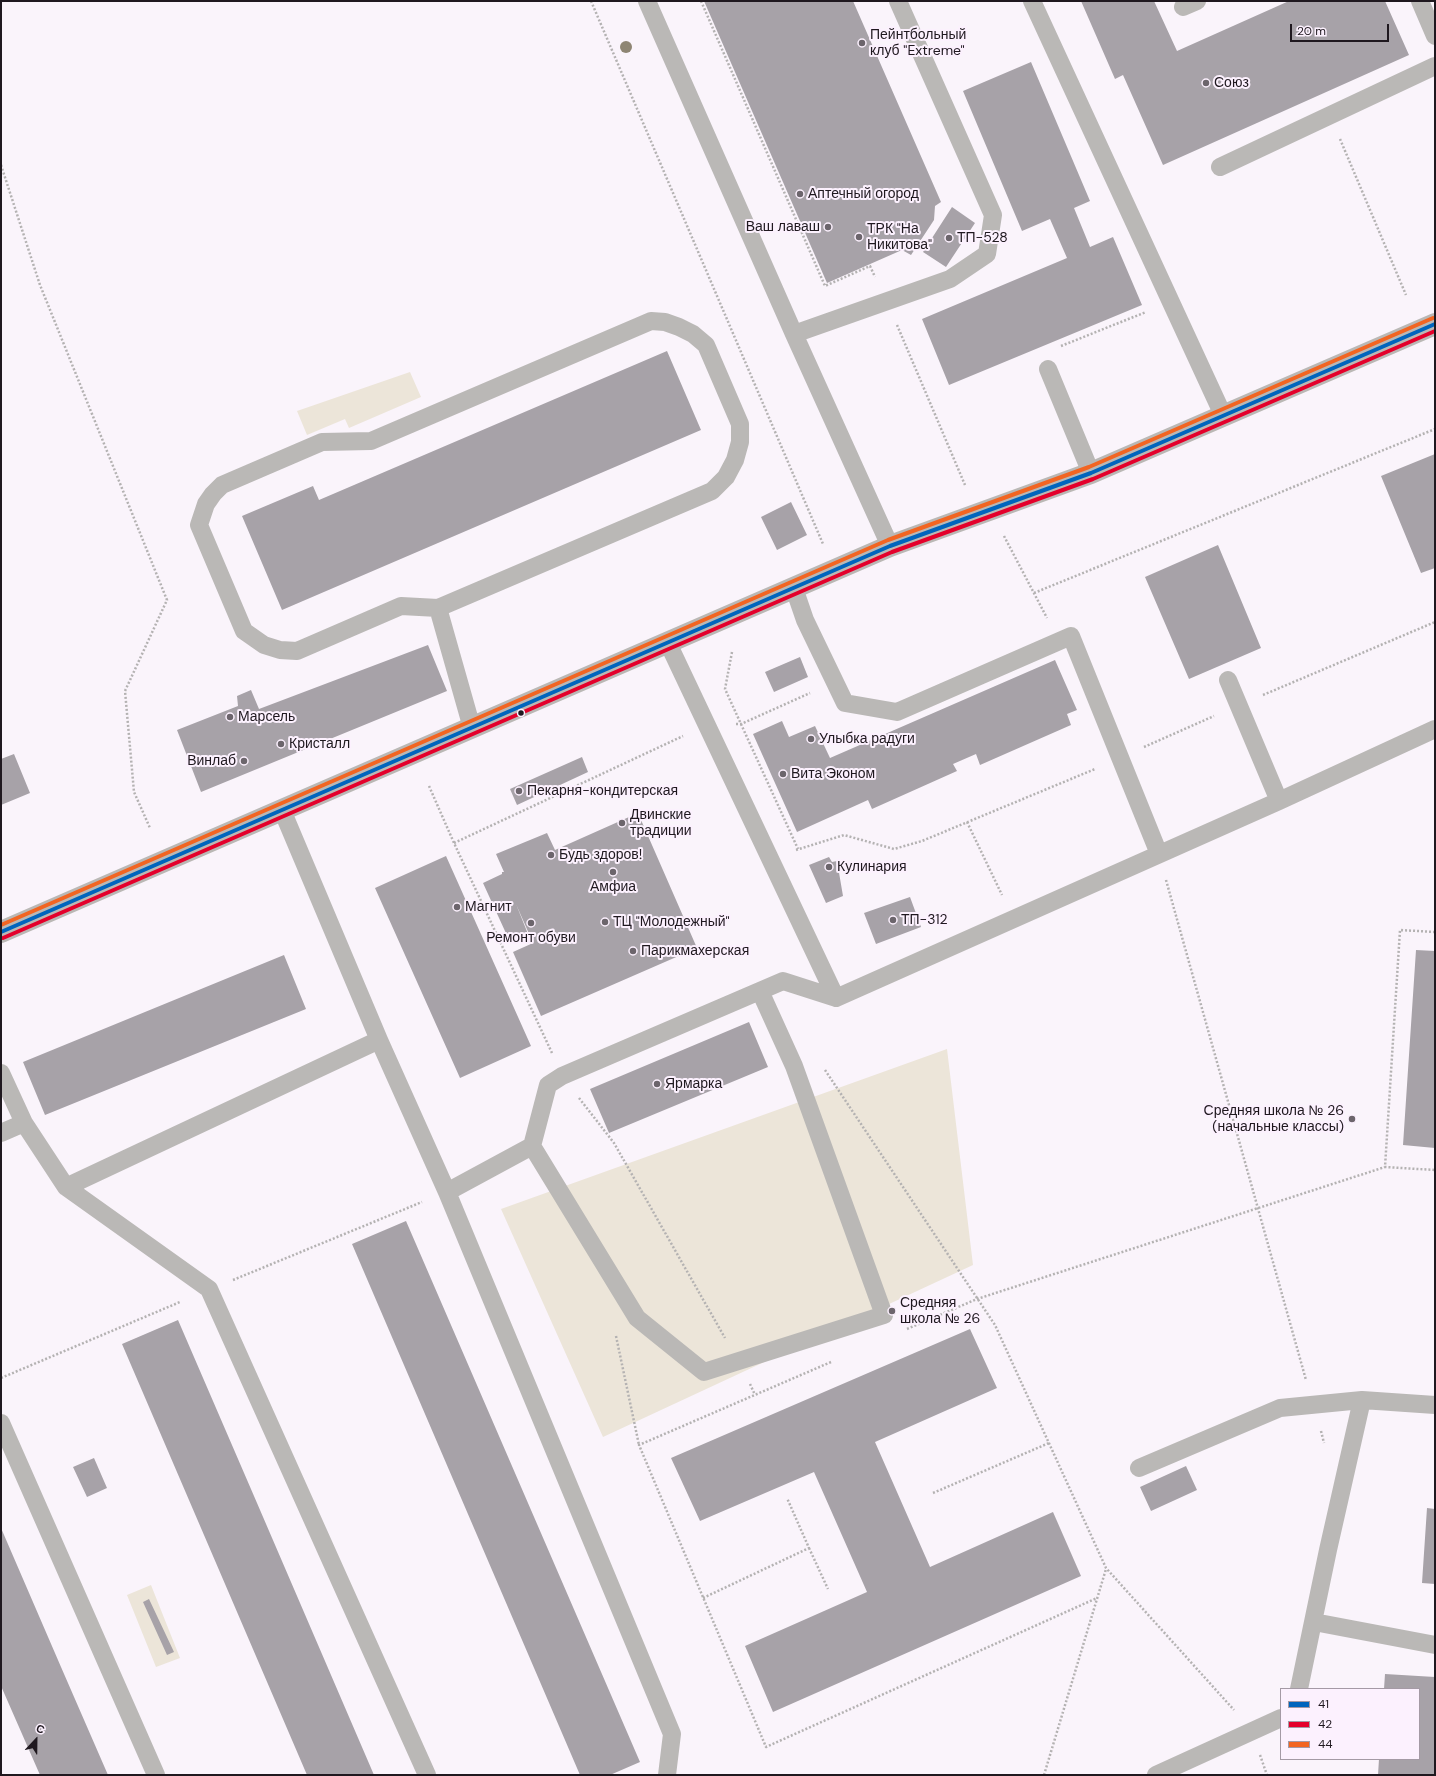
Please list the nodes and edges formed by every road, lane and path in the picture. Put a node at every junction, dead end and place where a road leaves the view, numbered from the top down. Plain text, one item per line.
1 (591, 1) edge
2 (647, 1) edge
3 (701, 1) edge
4 (898, 1) edge
5 (1032, 1) edge
6 (1420, 1) edge
7 (1435, 36) edge
8 (1435, 66) edge
9 (1329, 116) junction
10 (1, 165) edge
11 (1220, 167) dead end
12 (1406, 295) dead end
13 (886, 300) junction
14 (1153, 309) dead end
15 (1435, 324) edge
16 (794, 334) junction
17 (1048, 369) joint
18 (1224, 415) junction
19 (1435, 429) edge
20 (1091, 474) junction
21 (966, 485) dead end
22 (1003, 534) dead end
23 (823, 544) dead end
24 (890, 546) junction
25 (794, 588) junction
26 (1034, 593) junction
27 (438, 608) junction
28 (1059, 642) junction
29 (668, 643) junction
30 (732, 652) dead end
31 (1228, 680) dead end
32 (812, 692) dead end
33 (741, 724) junction
34 (707, 725) junction
35 (472, 728) junction
36 (1435, 729) edge
37 (1279, 801) junction
38 (282, 810) junction
39 (967, 822) dead end
40 (150, 828) dead end
41 (454, 843) dead end
42 (798, 849) dead end
43 (1159, 854) junction
44 (1014, 919) junction
45 (1, 932) edge
46 (1435, 932) edge
47 (760, 991) junction
48 (836, 998) junction
49 (379, 1040) junction
50 (821, 1063) dead end
51 (1, 1073) edge
52 (24, 1123) junction
53 (1, 1133) edge
54 (532, 1146) junction
55 (1385, 1167) junction
56 (1435, 1170) edge
57 (66, 1187) junction
58 (447, 1192) junction
59 (1258, 1208) junction
60 (977, 1299) junction
61 (905, 1330) dead end
62 (615, 1331) dead end
63 (834, 1361) dead end
64 (1362, 1400) junction
65 (1314, 1405) junction
66 (1435, 1405) edge
67 (1, 1423) edge
68 (1049, 1443) junction
69 (639, 1445) junction
70 (1326, 1448) dead end
71 (1139, 1468) dead end
72 (933, 1493) dead end
73 (787, 1498) dead end
74 (809, 1548) junction
75 (1106, 1568) junction
76 (828, 1589) dead end
77 (703, 1598) junction
78 (1097, 1598) junction
79 (1314, 1622) junction
80 (1435, 1645) edge
81 (1299, 1688) edge
82 (1280, 1718) edge
83 (1252, 1731) junction
84 (156, 1775) edge
85 (427, 1775) edge
86 (667, 1775) edge
87 (1044, 1775) edge
88 (1156, 1775) edge
89 (1267, 1775) edge

1 - 23 path
2 - 16 lane
3 - 13 path
4 - 13 lane
5 - 18 lane
6 - 7 lane
8 - 9 lane
9 - 11 lane
9 - 12 path
10 - 40 path
13 - 16 lane
13 - 21 path
14 - 17 path
15 - 18 street
16 - 24 lane
17 - 20 lane
18 - 20 street
19 - 26 path
20 - 24 street
22 - 26 path
24 - 25 street
25 - 28 lane
25 - 29 street
26 - 28 path
27 - 27 lane
27 - 35 lane
28 - 43 lane
29 - 34 lane
29 - 35 street
30 - 33 path
31 - 37 lane
32 - 33 path
33 - 34 path
33 - 42 path
34 - 41 path
34 - 48 lane
35 - 38 street
36 - 37 lane
37 - 43 lane
38 - 45 street
38 - 49 lane
39 - 44 path
43 - 44 lane
43 - 59 path
44 - 48 lane
46 - 55 path
47 - 48 lane
47 - 54 lane
47 - 54 lane
49 - 57 lane
49 - 58 lane
50 - 60 path
51 - 52 lane
52 - 53 lane
52 - 57 lane
54 - 58 lane
55 - 56 path
55 - 59 path
57 - 85 lane
58 - 86 lane
59 - 60 path
59 - 65 path
60 - 61 path
60 - 68 path
62 - 69 path
63 - 69 path
64 - 65 lane
64 - 66 lane
64 - 79 lane
65 - 70 path
65 - 71 lane
67 - 84 lane
68 - 72 path
68 - 75 path
69 - 77 path
73 - 74 path
74 - 76 path
74 - 77 path
75 - 78 path
75 - 83 path
77 - 78 path
78 - 87 path
79 - 80 lane
79 - 81 lane
82 - 83 lane
83 - 88 lane
83 - 89 path

